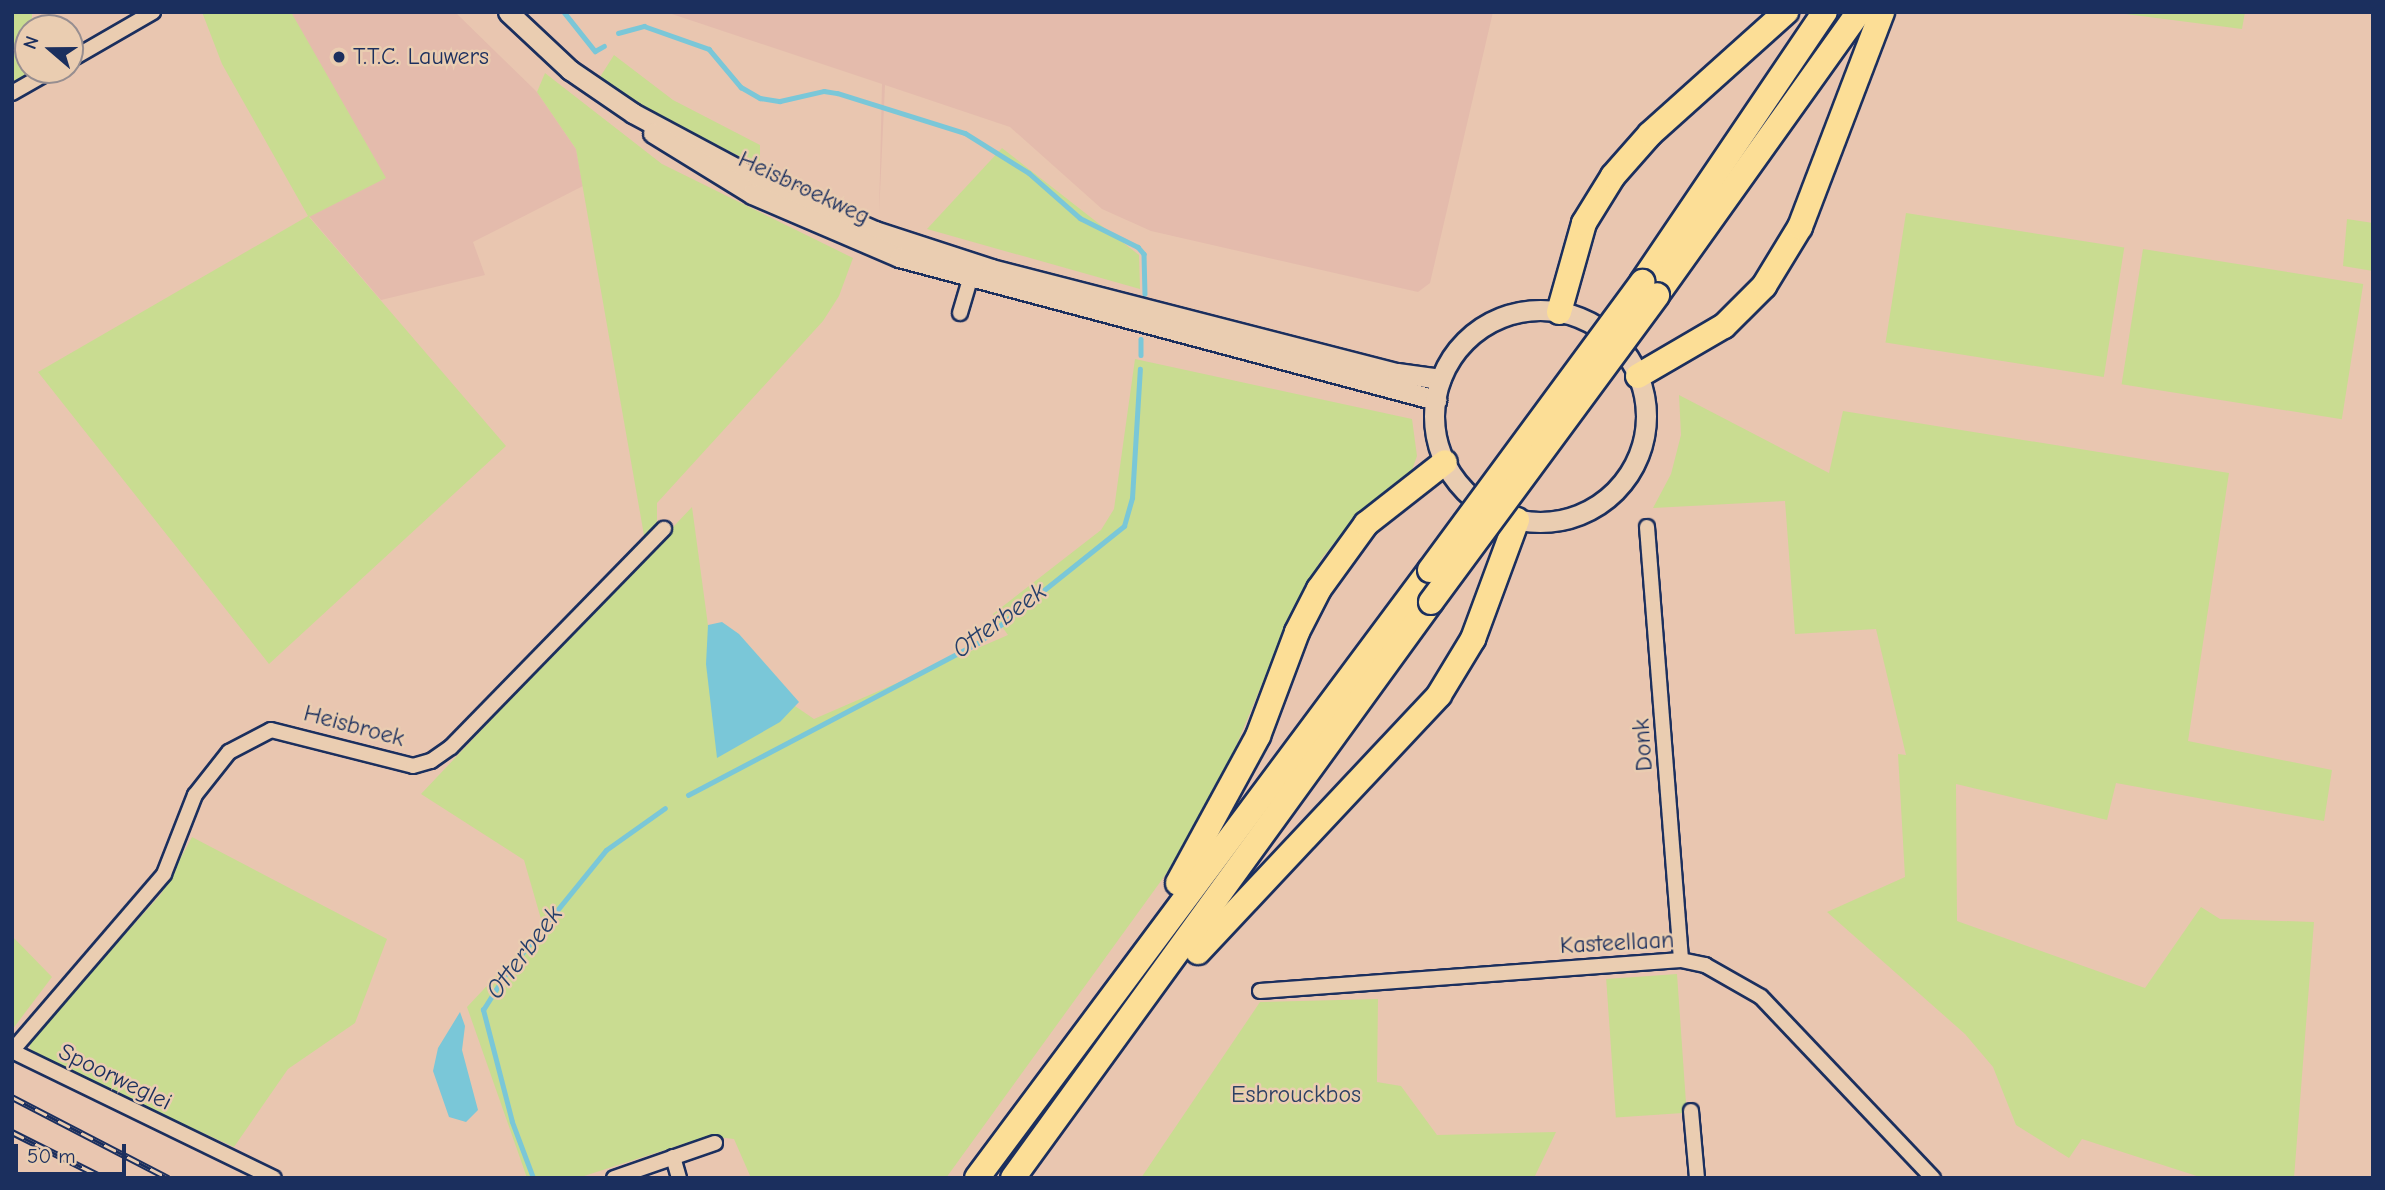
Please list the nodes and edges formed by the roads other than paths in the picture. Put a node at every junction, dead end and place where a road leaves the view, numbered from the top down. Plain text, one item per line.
1 (153, 12) edge
2 (508, 12) edge
3 (1786, 12) edge
4 (1825, 12) edge
5 (1859, 12) edge
6 (1882, 12) edge
7 (84, 52) edge
8 (28, 84) edge
9 (12, 93) edge
10 (972, 271) junction
11 (1649, 289) junction
12 (1559, 312) junction
13 (960, 313) dead end
14 (1289, 353) junction
15 (1638, 376) junction
16 (1441, 379) junction
17 (1436, 400) junction
18 (1444, 462) junction
19 (1517, 520) junction
20 (1647, 527) dead end
21 (664, 529) dead end
22 (1155, 936) junction
23 (1681, 960) junction
24 (1162, 976) junction
25 (1260, 991) dead end
26 (12, 1051) edge
27 (1691, 1111) dead end
28 (715, 1143) dead end
29 (673, 1157) junction
30 (274, 1178) edge
31 (614, 1178) edge
32 (679, 1178) edge
33 (977, 1178) edge
34 (1013, 1178) edge
35 (1697, 1178) edge
36 (1933, 1178) edge

1 - 7 street
2 - 10 main road, Heisbroekweg
3 - 12 highway
4 - 11 highway
5 - 11 highway
6 - 15 highway
8 - 9 street
10 - 13 street
10 - 14 main road, Heisbroekweg
11 - 22 highway, bridge
11 - 24 highway, bridge
12 - 15 main road
12 - 16 main road
14 - 16 main road, Heisbroekweg
14 - 17 main road, Heisbroekweg
15 - 19 main road
16 - 17 main road
17 - 18 main road
18 - 19 main road
18 - 22 highway
19 - 24 highway
20 - 23 street, Donk
21 - 26 street, Heisbroek
22 - 33 highway
23 - 25 street, Kasteellaan
23 - 36 street, Kasteellaan
24 - 34 highway
26 - 30 street, Spoorweglei
27 - 35 street
28 - 29 street
29 - 31 street
29 - 32 street

